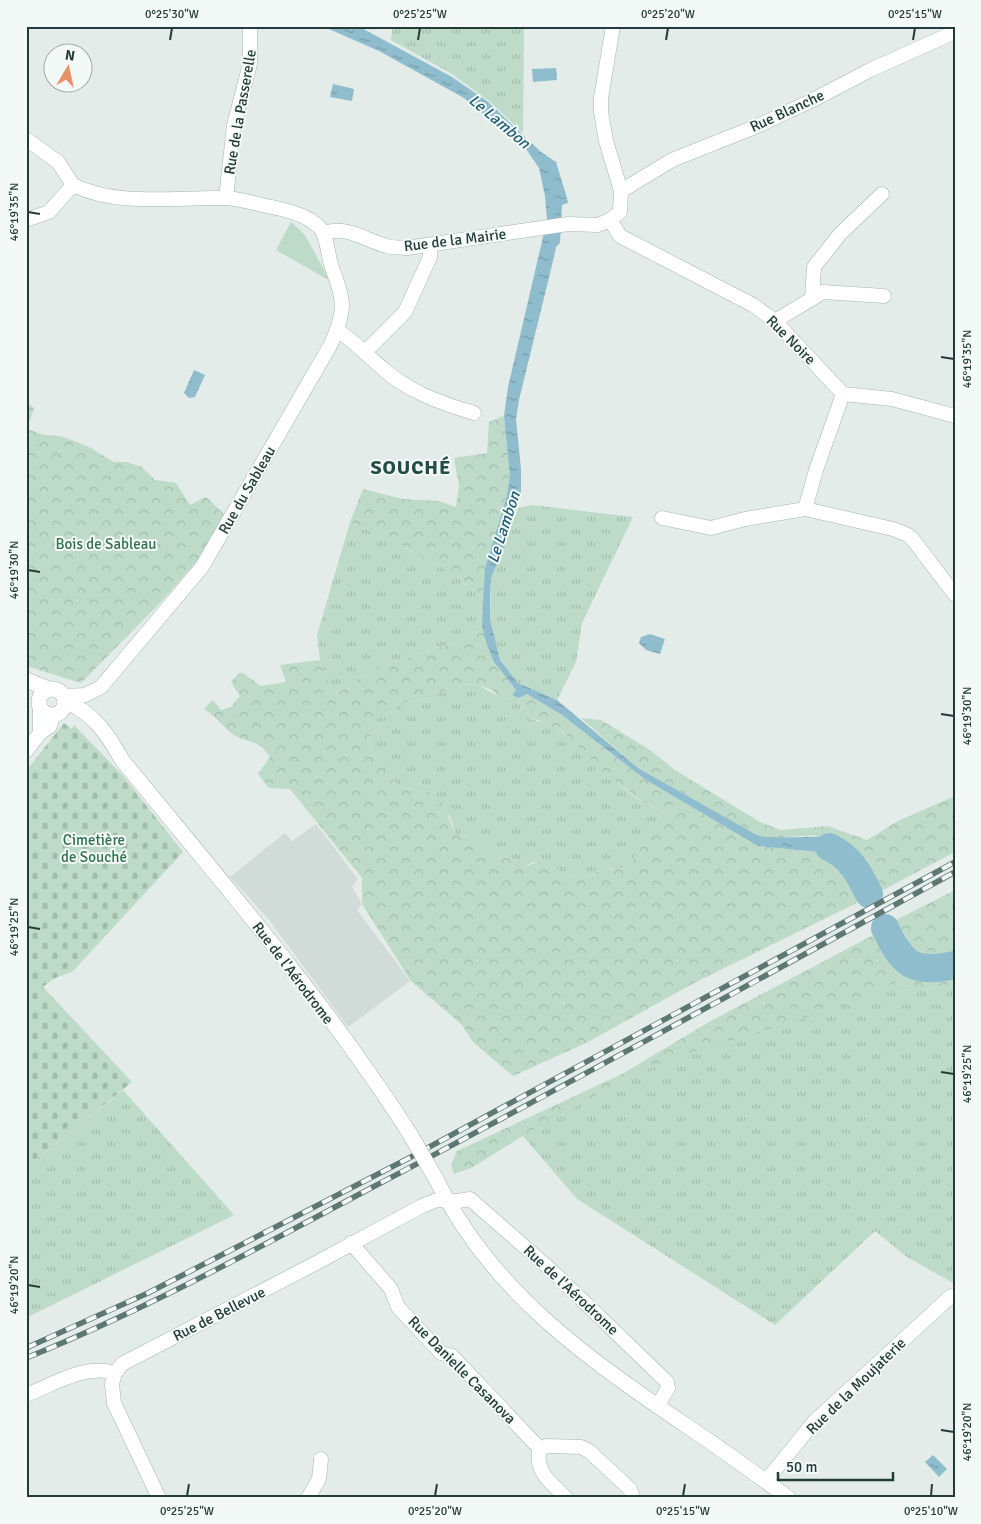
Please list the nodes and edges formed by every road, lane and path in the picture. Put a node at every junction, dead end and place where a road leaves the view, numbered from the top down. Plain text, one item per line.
1 (250, 26) edge
2 (613, 26) edge
3 (955, 32) edge
4 (26, 139) edge
5 (73, 185) junction
6 (621, 191) junction
7 (882, 194) dead end
8 (226, 198) junction
9 (26, 220) edge
10 (610, 220) junction
11 (323, 233) junction
12 (430, 246) junction
13 (884, 296) dead end
14 (812, 298) junction
15 (775, 321) junction
16 (337, 330) junction
17 (366, 351) junction
18 (843, 394) junction
19 (474, 412) dead end
20 (955, 416) edge
21 (805, 509) junction
22 (662, 518) dead end
23 (955, 595) edge
24 (26, 680) edge
25 (26, 689) edge
26 (53, 705) junction
27 (26, 751) edge
28 (446, 1200) junction
29 (351, 1243) junction
30 (951, 1296) dead end
31 (115, 1373) junction
32 (26, 1395) edge
33 (658, 1405) junction
34 (540, 1448) junction
35 (321, 1459) dead end
36 (766, 1481) junction
37 (159, 1498) edge
38 (308, 1498) edge
39 (566, 1498) edge
40 (633, 1498) edge
41 (788, 1498) edge

1 - 8 street, Rue de la Passerelle
2 - 6 street
3 - 6 street, Rue Blanche
4 - 5 street
5 - 8 street
5 - 9 street
6 - 10 street
7 - 14 street
8 - 11 street
10 - 12 street, Rue de la Mairie
10 - 15 street, Rue Noire
11 - 12 street, Rue de la Mairie
11 - 16 street, Rue du Sableau
12 - 17 street
13 - 14 street
14 - 15 street
15 - 18 street, Rue Noire
16 - 17 street
16 - 26 street, Rue du Sableau
17 - 19 street
18 - 20 street
18 - 21 street
21 - 22 street
21 - 23 street
24 - 26 street
25 - 26 street, Rue de l'Aérodrome
26 - 27 street
26 - 28 street, Rue de l'Aérodrome, bridge
28 - 29 street, Rue de Bellevue
28 - 33 street, Rue de l'Aérodrome
28 - 33 street, Rue de l'Aérodrome
29 - 31 street, Rue de Bellevue
29 - 34 street, Rue Danielle Casanova
30 - 36 street, Rue de la Moujaterie
31 - 32 street
31 - 37 street
33 - 36 street, Rue de l'Aérodrome
34 - 39 street
34 - 40 street
35 - 38 street
36 - 41 street, Rue de l'Aérodrome

